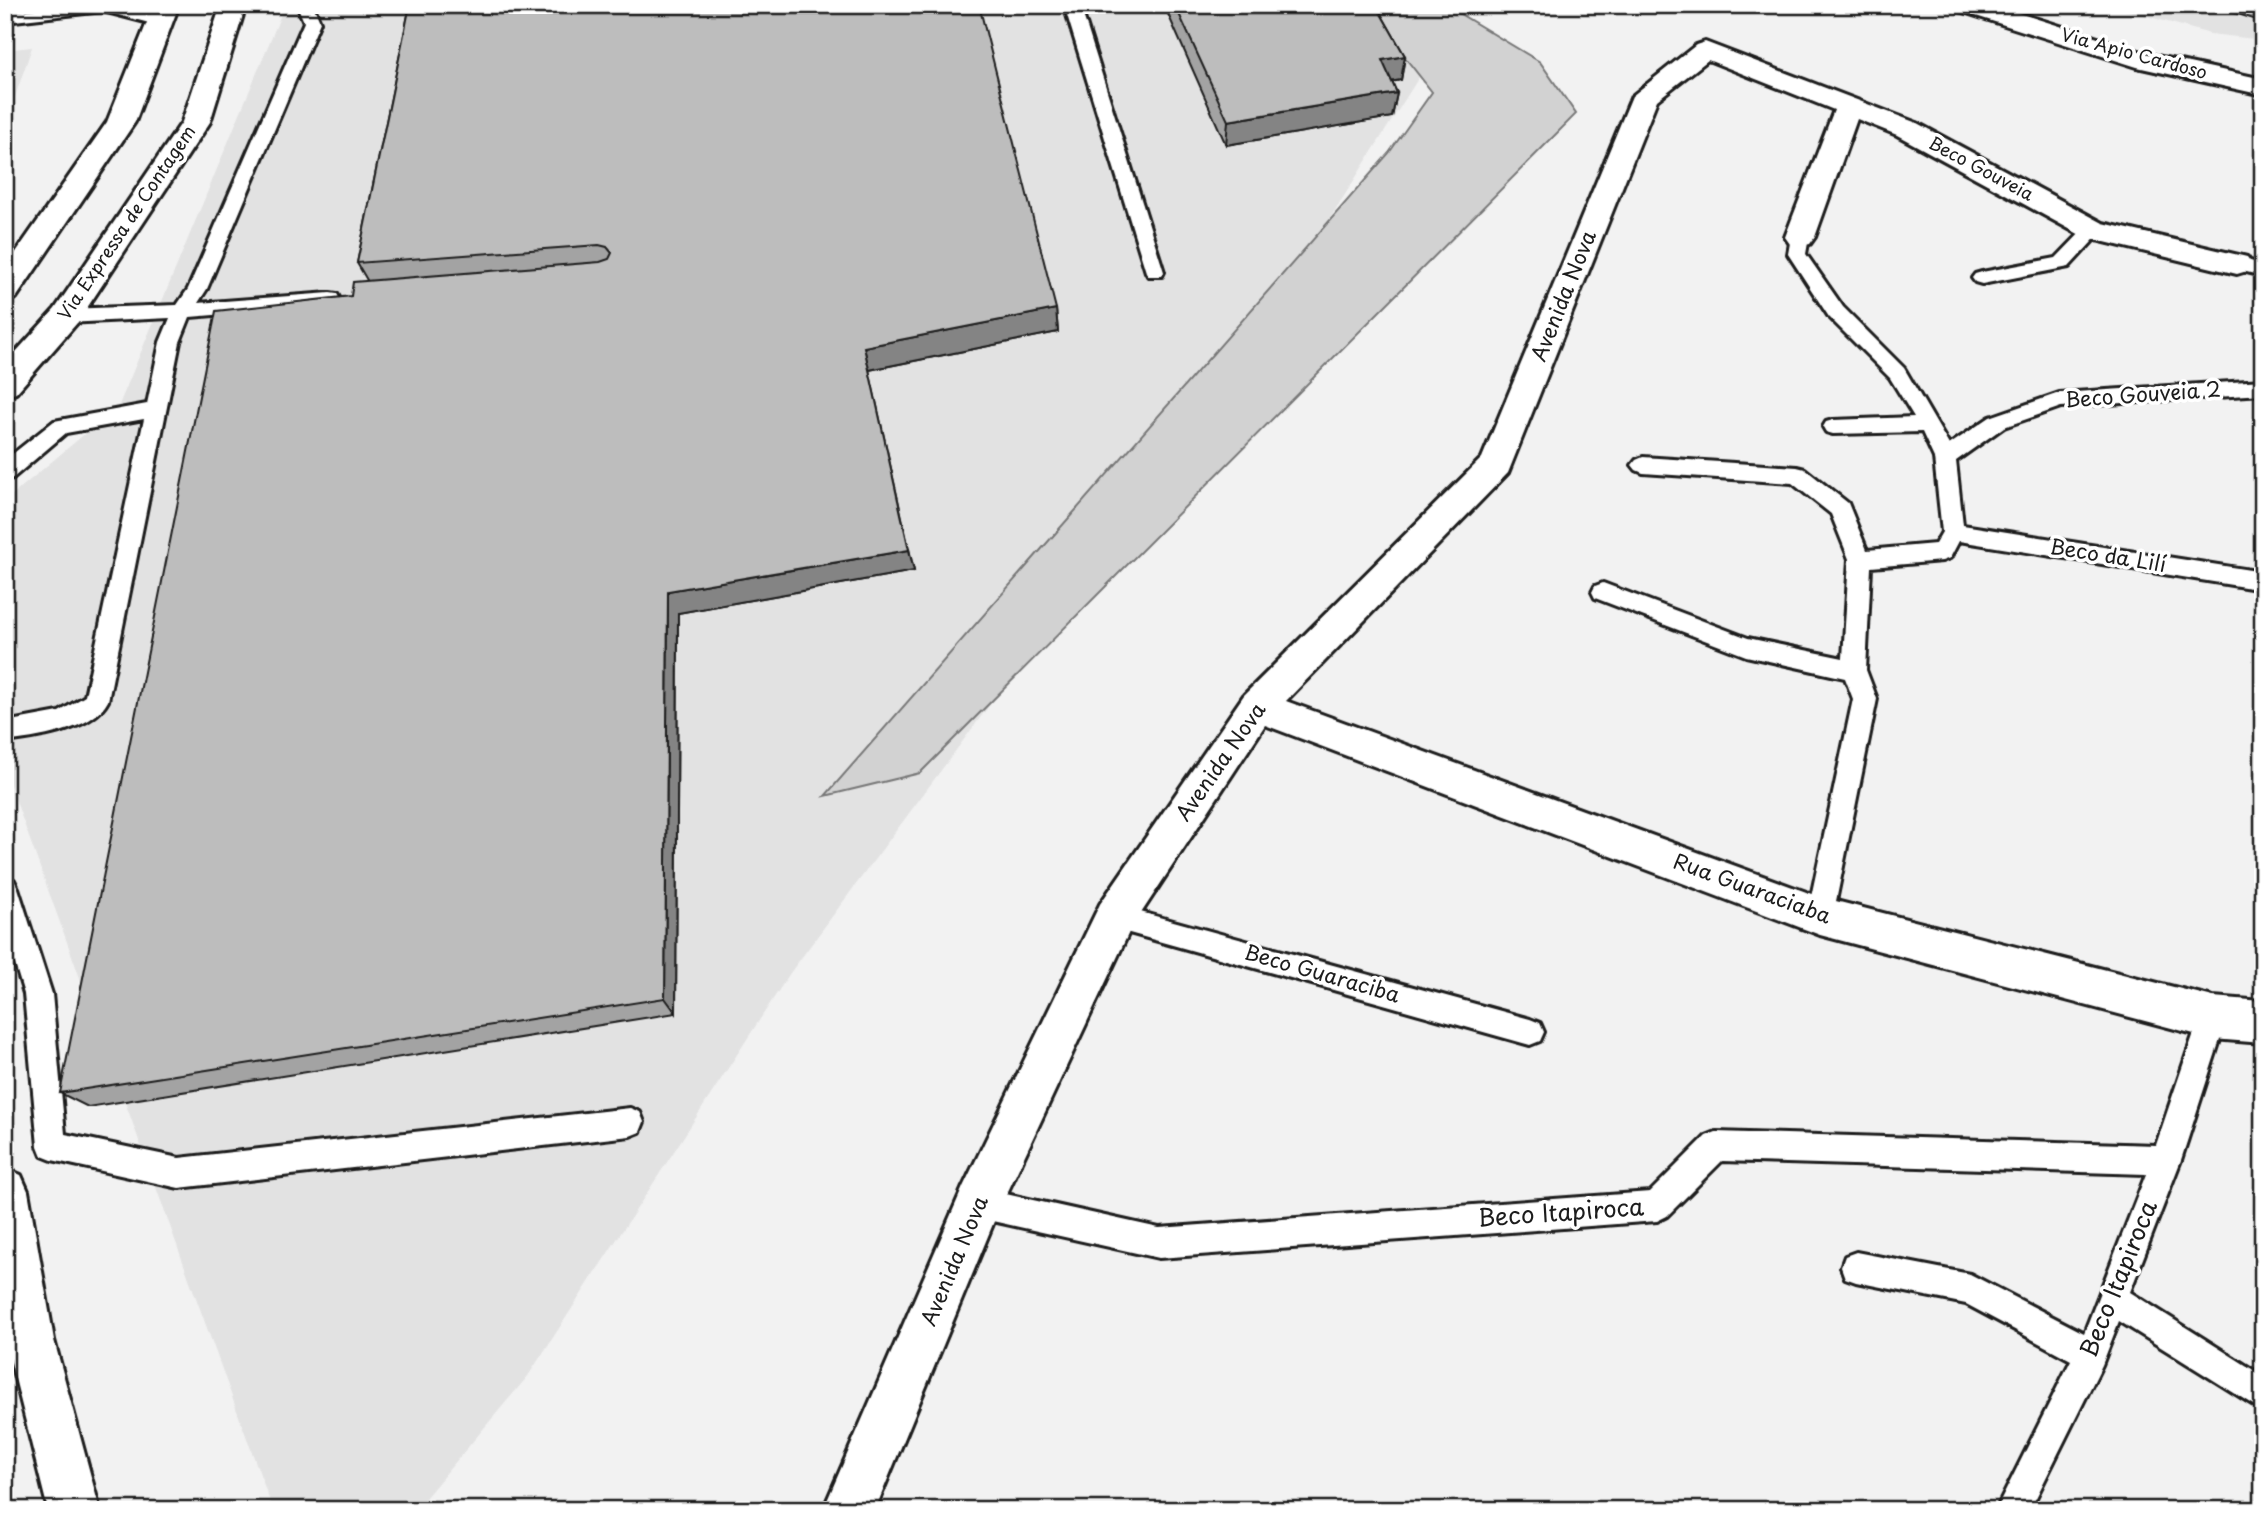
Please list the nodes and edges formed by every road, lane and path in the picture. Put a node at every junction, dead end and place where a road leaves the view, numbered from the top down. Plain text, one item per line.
1 (234, 5) edge
2 (305, 5) edge
3 (1072, 5) edge
4 (1966, 5) edge
5 (97, 6) edge
6 (164, 13) edge
7 (5, 18) edge
8 (1705, 50) joint
9 (2263, 87) edge
10 (1848, 107) junction
11 (2094, 230) junction
12 (1800, 237) joint
13 (2250, 267) edge
14 (1154, 272) dead end
15 (1982, 278) dead end
16 (5, 291) edge
17 (348, 298) edge
18 (183, 311) junction
19 (66, 316) junction
20 (5, 385) edge
21 (2263, 387) edge
22 (156, 410) junction
23 (1929, 424) junction
24 (1833, 428) dead end
25 (1945, 458) junction
26 (1643, 464) dead end
27 (5, 472) edge
28 (1953, 532) junction
29 (1860, 559) junction
30 (2263, 581) edge
31 (1603, 592) dead end
32 (1854, 670) junction
33 (1257, 706) junction
34 (5, 732) edge
35 (5, 888) edge
36 (1115, 916) junction
37 (1820, 916) junction
38 (2213, 1017) junction
39 (2263, 1022) edge
40 (1530, 1032) dead end
41 (631, 1122) dead end
42 (2166, 1160) junction
43 (5, 1191) edge
44 (979, 1203) junction
45 (1856, 1267) dead end
46 (2112, 1298) junction
47 (18, 1345) edge
48 (2091, 1354) junction
49 (2263, 1395) edge
50 (74, 1510) edge
51 (849, 1510) edge
52 (2012, 1510) edge

1 - 19 main road, Via Expressa de Contagem
2 - 18 lane
3 - 14 lane
4 - 9 main road, Via Apio Cardoso
5 - 6 lane
5 - 7 lane
6 - 16 main road
8 - 10 main road, Beco Gouveia
8 - 33 main road, Avenida Nova
10 - 11 main road, Beco Gouveia
10 - 12 main road
11 - 13 main road, Beco Gouveia
11 - 15 lane
12 - 23 lane
17 - 18 lane
18 - 19 lane
18 - 22 lane
19 - 20 main road, Via Expressa de Contagem
21 - 25 lane, Beco Gouveia 2
22 - 27 lane
22 - 34 lane
23 - 24 lane
23 - 25 lane
25 - 28 lane
26 - 29 lane
28 - 29 lane
28 - 30 lane, Beco da Lilí
29 - 32 lane
31 - 32 lane
32 - 37 lane
33 - 36 main road, Avenida Nova
33 - 37 main road, Rua Guaraciaba
35 - 41 lane
36 - 40 lane, Beco Guaraciba
36 - 44 main road, Avenida Nova
37 - 38 main road, Rua Guaraciaba
38 - 39 main road, Rua Guaraciaba
38 - 42 lane, Beco Itapiroca
42 - 44 lane, Beco Itapiroca
42 - 46 lane, Beco Itapiroca
43 - 47 main road
44 - 51 main road, Avenida Nova
45 - 48 lane
46 - 48 lane, Beco Itapiroca
46 - 49 lane
47 - 50 main road
48 - 52 lane, Beco Itapiroca

